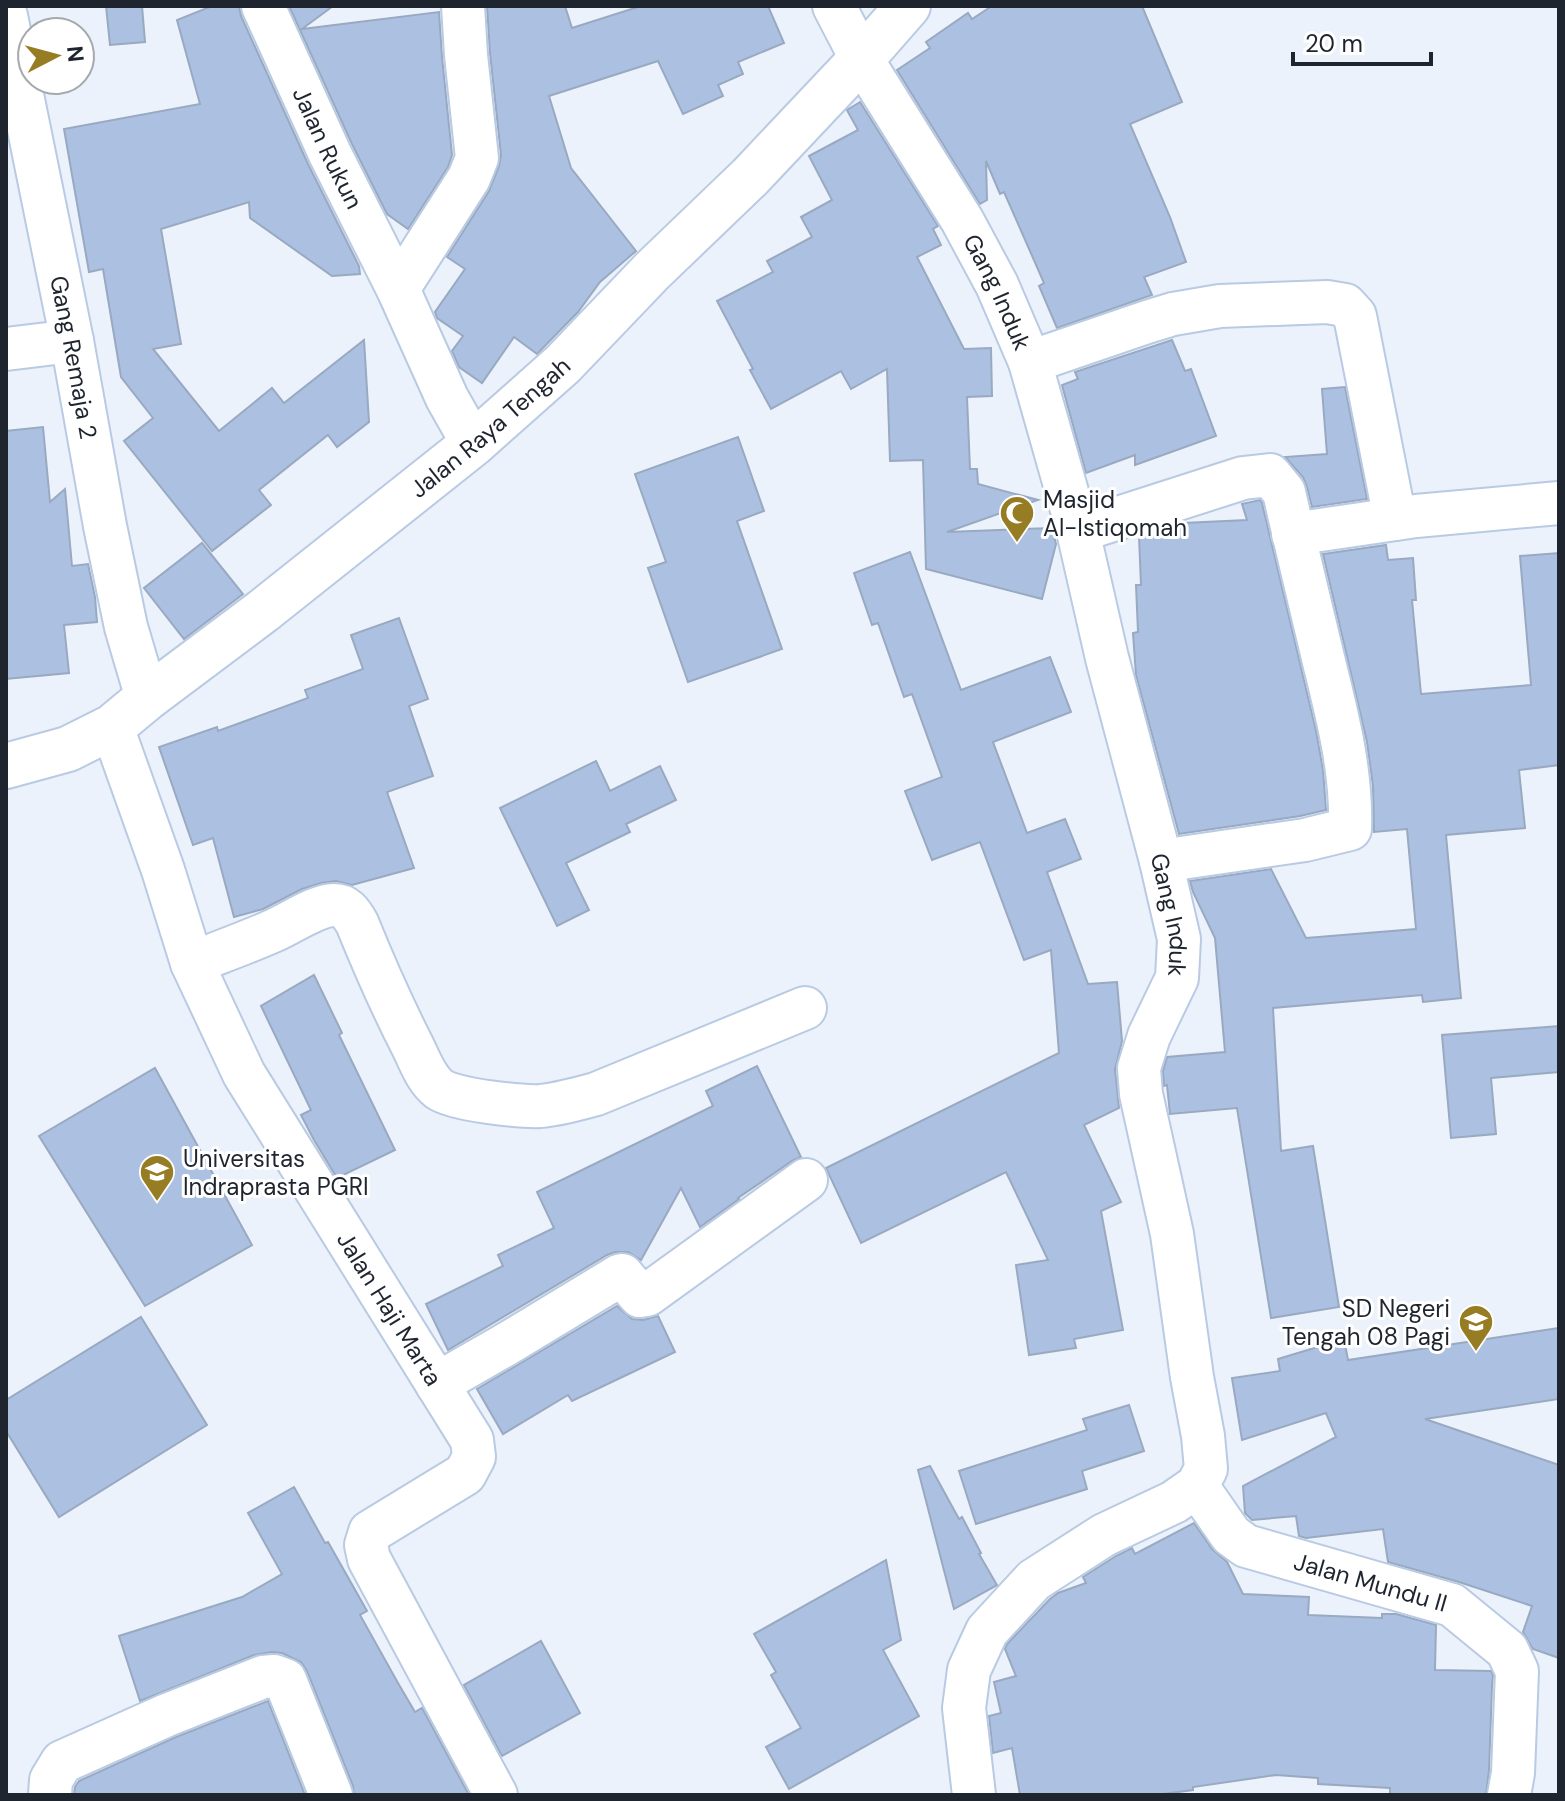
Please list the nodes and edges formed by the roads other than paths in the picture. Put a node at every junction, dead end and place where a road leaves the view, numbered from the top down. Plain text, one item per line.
1 (263, 6) edge
2 (463, 6) edge
3 (834, 6) edge
4 (908, 6) edge
5 (6, 16) edge
6 (861, 58) junction
7 (398, 289) junction
8 (72, 341) junction
9 (6, 349) edge
10 (1030, 362) junction
11 (473, 444) junction
12 (1559, 503) edge
13 (1395, 519) junction
14 (1078, 531) junction
15 (1293, 534) junction
16 (147, 698) junction
17 (112, 727) junction
18 (6, 766) edge
19 (1161, 861) junction
20 (192, 963) junction
21 (805, 1008) dead end
22 (806, 1180) dead end
23 (437, 1384) junction
24 (1197, 1486) junction
25 (50, 1795) edge
26 (331, 1795) edge
27 (496, 1795) edge
28 (974, 1795) edge
29 (1509, 1795) edge

1 - 7 street, Jalan Rukun
2 - 7 street
3 - 6 street, Gang Induk
4 - 6 street, Jalan Raya Tengah
5 - 8 street, Gang Remaja 2
6 - 10 street, Gang Induk
6 - 11 street, Jalan Raya Tengah
7 - 11 street, Jalan Rukun
8 - 9 street
8 - 16 street, Gang Remaja 2
10 - 13 street
10 - 14 street, Gang Induk
11 - 16 street, Jalan Raya Tengah
12 - 13 street
13 - 15 street
14 - 15 street
14 - 19 street, Gang Induk
15 - 19 street
16 - 17 street, Jalan Raya Tengah
17 - 18 street, Jalan Raya Tengah
17 - 20 street, Jalan Haji Marta
19 - 24 street, Gang Induk
20 - 21 street
20 - 23 street, Jalan Haji Marta
22 - 23 street
23 - 27 street, Jalan Haji Marta
24 - 28 street
24 - 29 street, Jalan Mundu II
25 - 26 street

